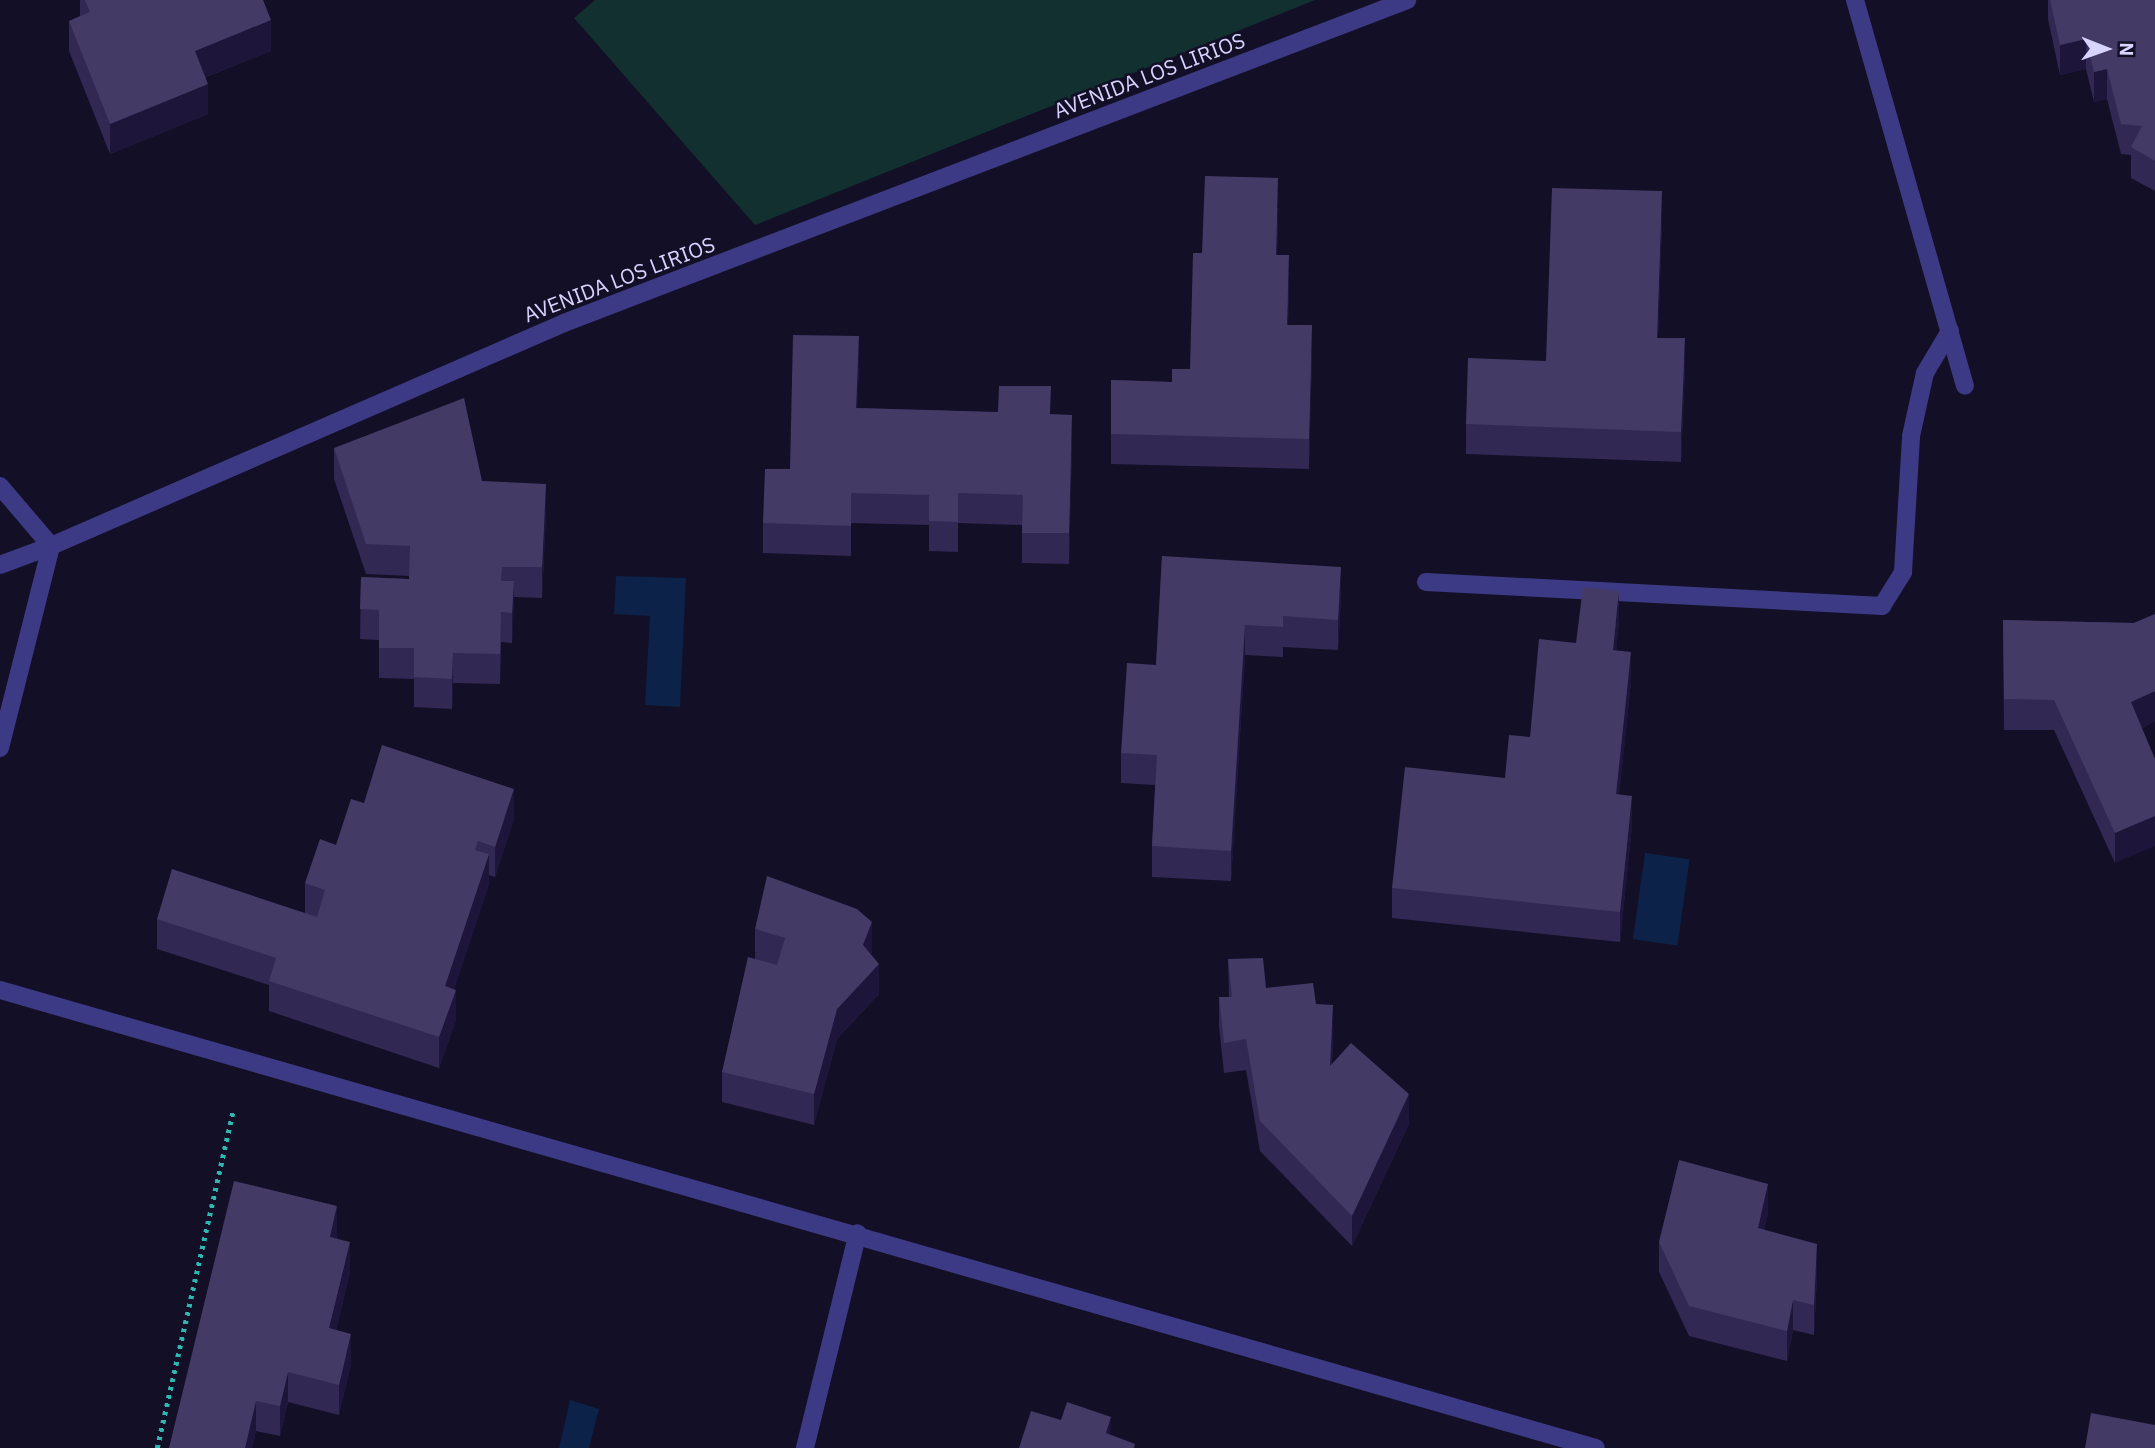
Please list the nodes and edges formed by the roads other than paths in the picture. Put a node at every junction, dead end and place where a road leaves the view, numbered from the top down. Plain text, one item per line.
1 (1407, 0) edge
2 (1855, 0) edge
3 (1950, 331) junction
4 (1965, 386) dead end
5 (0, 486) edge
6 (51, 546) junction
7 (0, 565) edge
8 (1426, 582) dead end
9 (0, 748) edge
10 (0, 990) edge
11 (858, 1233) junction
12 (804, 1448) edge
13 (1596, 1448) edge

1 - 6 street, AVENIDA LOS LIRIOS
2 - 3 street
3 - 4 street
3 - 8 street
5 - 6 street
6 - 7 street, AVENIDA LOS LIRIOS
6 - 9 street
10 - 11 street
11 - 12 street
11 - 13 street

